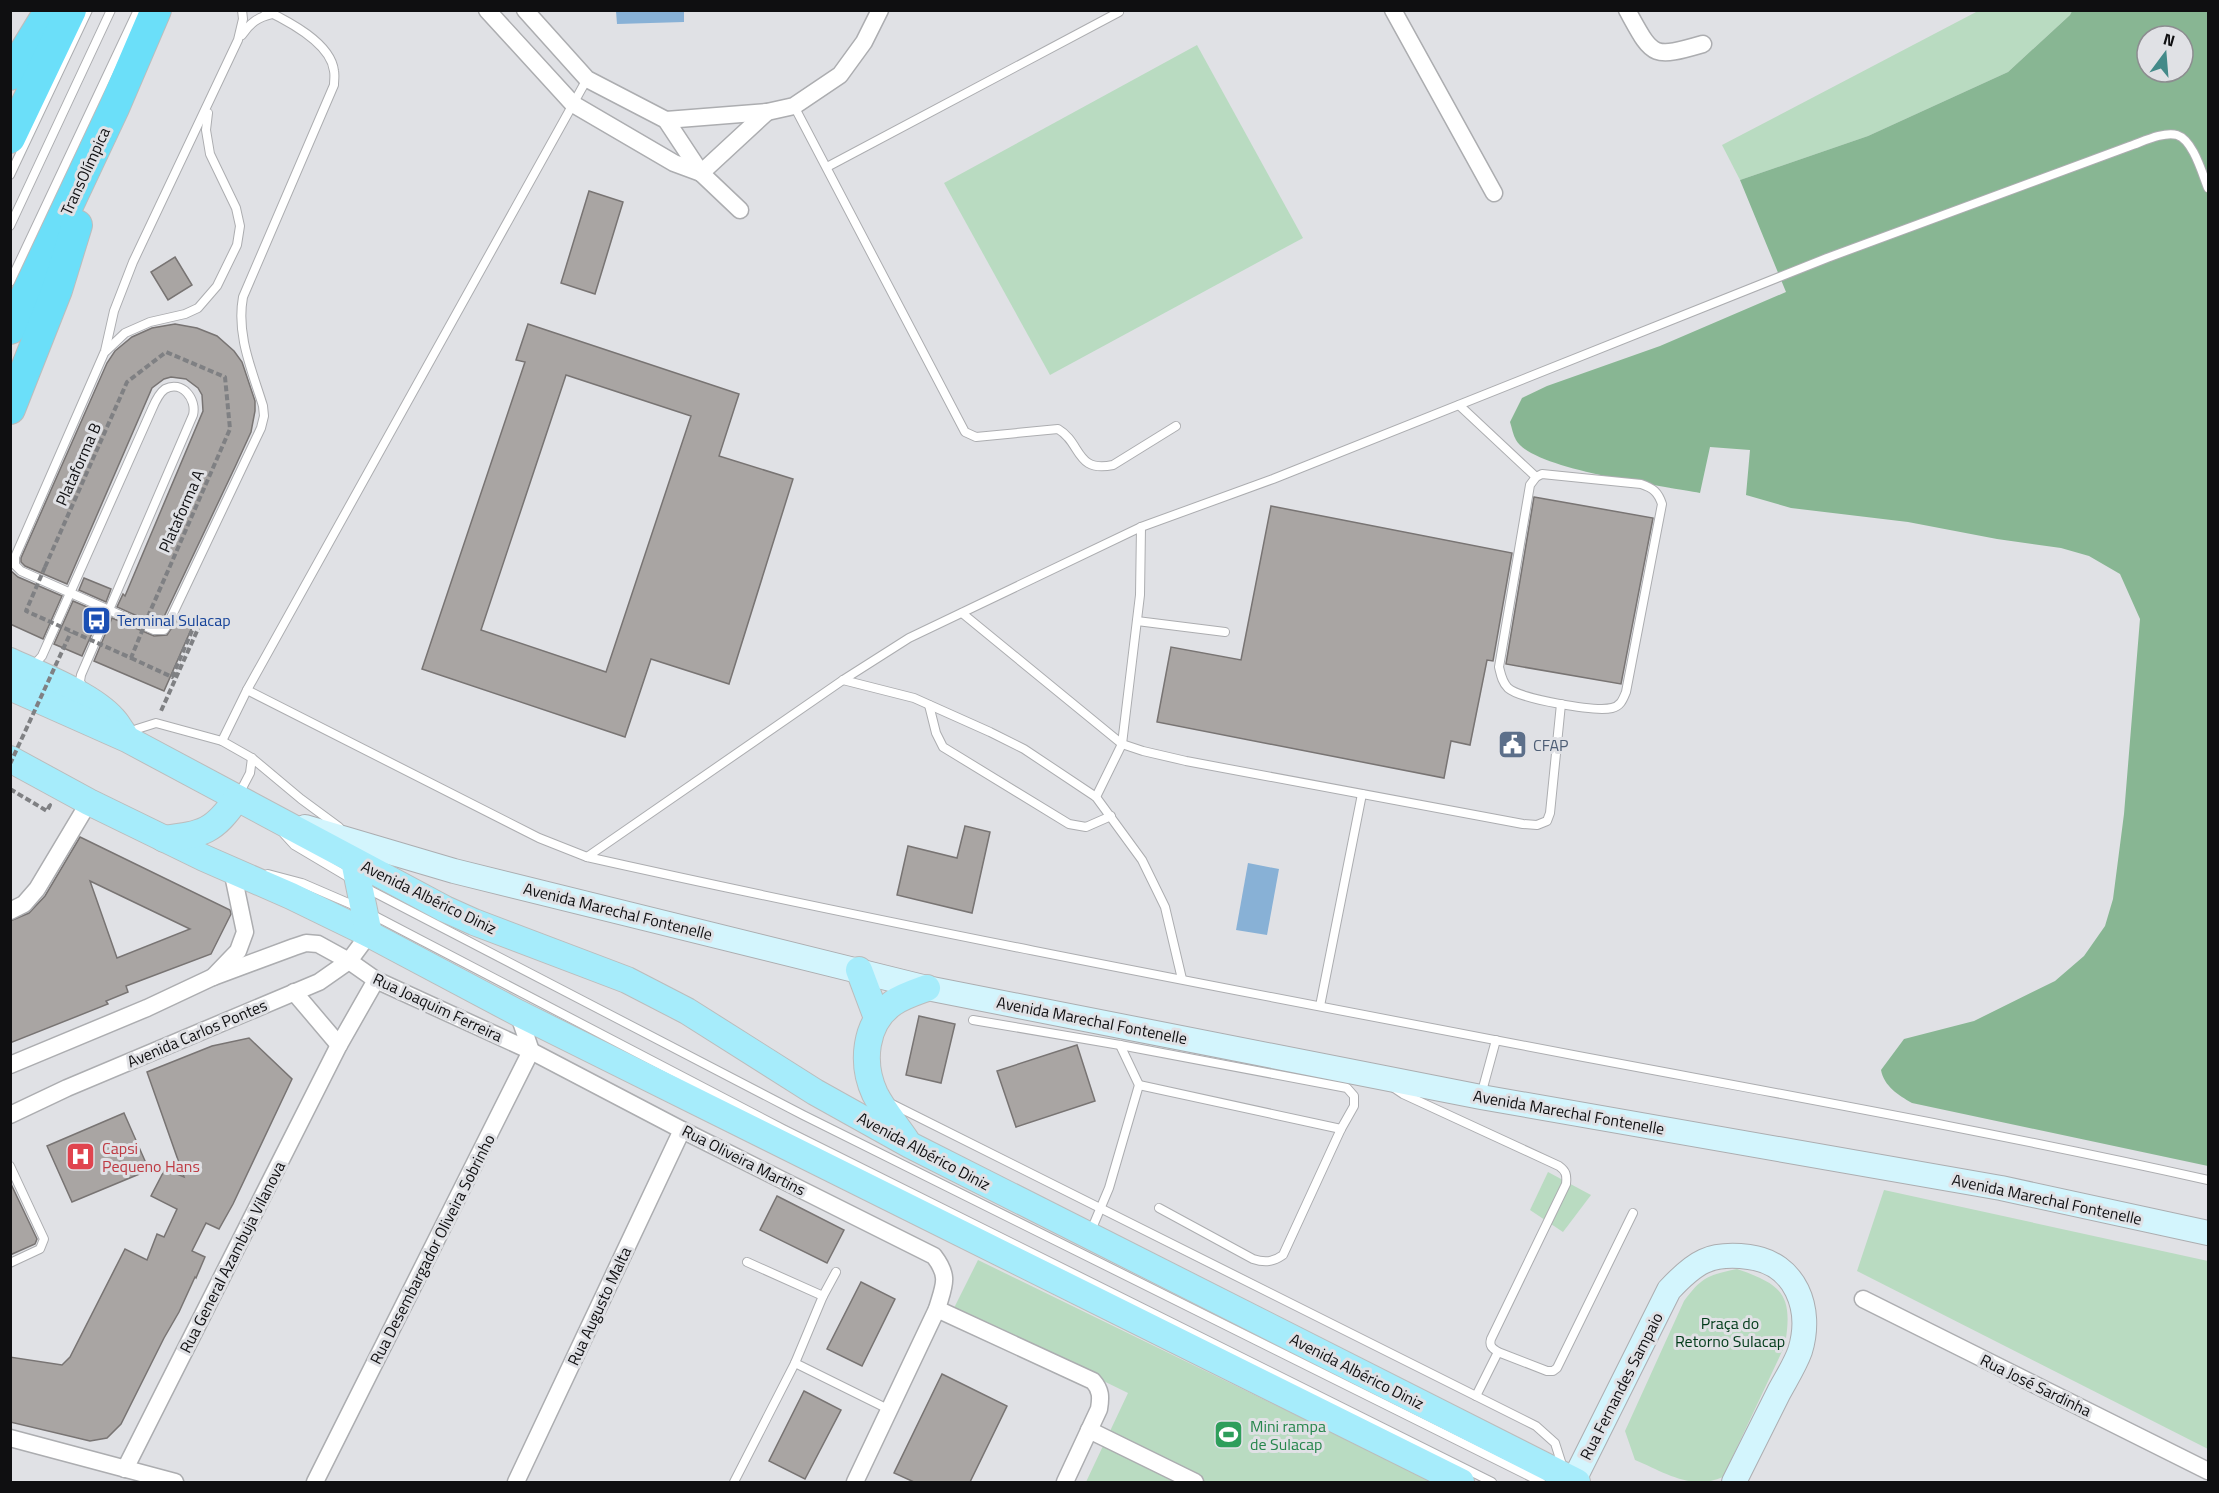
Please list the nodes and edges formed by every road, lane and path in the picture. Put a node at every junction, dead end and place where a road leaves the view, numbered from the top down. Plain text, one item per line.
1 (50, 10) edge
2 (72, 10) edge
3 (88, 10) edge
4 (111, 10) edge
5 (242, 10) edge
6 (488, 10) edge
7 (525, 10) edge
8 (880, 10) edge
9 (1393, 10) edge
10 (1627, 10) edge
11 (269, 12) edge
12 (1119, 12) dead end
13 (145, 14) edge
14 (238, 40) junction
15 (1703, 44) dead end
16 (10, 75) edge
17 (587, 79) junction
18 (573, 104) junction
19 (794, 106) junction
20 (208, 107) junction
21 (114, 108) junction
22 (766, 112) junction
23 (666, 120) junction
24 (10, 138) edge
25 (827, 167) junction
26 (700, 173) junction
27 (10, 175) edge
28 (2208, 188) edge
29 (1494, 193) dead end
30 (740, 210) dead end
31 (10, 226) edge
32 (10, 282) edge
33 (10, 329) edge
34 (105, 351) junction
35 (127, 382) dead end
36 (1459, 405) junction
37 (10, 409) edge
38 (1176, 426) dead end
39 (230, 429) dead end
40 (1536, 477) junction
41 (1141, 527) junction
42 (70, 592) junction
43 (109, 609) junction
44 (962, 613) junction
45 (1137, 621) junction
46 (71, 632) junction
47 (1225, 632) dead end
48 (131, 658) junction
49 (14, 671) edge
50 (843, 680) junction
51 (247, 690) junction
52 (93, 703) junction
53 (1561, 704) junction
54 (929, 705) junction
55 (156, 723) junction
56 (127, 740) junction
57 (222, 741) junction
58 (1122, 744) junction
59 (252, 758) junction
60 (10, 759) edge
61 (10, 764) edge
62 (10, 784) edge
63 (10, 789) edge
64 (1362, 794) junction
65 (1096, 797) junction
66 (237, 798) junction
67 (89, 802) junction
68 (1111, 816) junction
69 (164, 839) junction
70 (587, 857) junction
71 (360, 863) junction
72 (232, 870) junction
73 (10, 911) edge
74 (367, 922) junction
75 (349, 961) junction
76 (859, 970) junction
77 (213, 978) junction
78 (1182, 979) junction
79 (376, 980) junction
80 (927, 988) junction
81 (294, 992) junction
82 (1320, 1006) junction
83 (518, 1013) junction
84 (877, 1018) junction
85 (973, 1020) dead end
86 (1496, 1040) junction
87 (1120, 1045) junction
88 (339, 1046) junction
89 (531, 1051) junction
90 (10, 1065) edge
91 (1387, 1078) junction
92 (1140, 1085) junction
93 (876, 1096) junction
94 (1481, 1097) junction
95 (10, 1115) edge
96 (1341, 1129) junction
97 (682, 1130) junction
98 (910, 1145) junction
99 (10, 1166) edge
100 (2208, 1180) edge
101 (1101, 1207) junction
102 (1158, 1208) dead end
103 (1633, 1213) dead end
104 (2208, 1233) edge
105 (1089, 1236) junction
106 (747, 1262) dead end
107 (10, 1263) edge
108 (836, 1272) dead end
109 (823, 1296) junction
110 (1863, 1299) dead end
111 (936, 1309) junction
112 (1498, 1352) junction
113 (795, 1363) junction
114 (1476, 1396) junction
115 (890, 1410) junction
116 (1089, 1430) junction
117 (10, 1438) edge
118 (124, 1469) junction
119 (2208, 1471) edge
120 (1572, 1481) edge
121 (175, 1482) edge
122 (315, 1482) edge
123 (516, 1482) edge
124 (734, 1482) edge
125 (855, 1482) edge
126 (1065, 1482) edge
127 (1195, 1482) edge
128 (1461, 1482) edge
129 (1492, 1482) edge
130 (1541, 1482) edge
131 (1734, 1482) edge

1 - 16 highway
2 - 24 highway
3 - 27 lane
4 - 31 lane
5 - 14 lane
6 - 18 street
7 - 17 street
8 - 19 street
9 - 29 street
10 - 15 street
11 - 14 lane
11 - 43 lane
12 - 25 lane
13 - 21 highway, TransOlímpica
13 - 32 lane, TransOlímpica
14 - 20 lane
17 - 18 lane
17 - 23 street
18 - 26 street
18 - 51 lane
19 - 22 street
19 - 25 lane
20 - 34 lane
20 - 34 lane
21 - 33 highway, TransOlímpica
21 - 37 highway
22 - 23 street
22 - 26 street
23 - 26 street
25 - 38 lane
26 - 30 street
28 - 36 lane
34 - 42 lane
35 - 46 path, Plataforma B, bridge
36 - 40 lane
36 - 41 lane
39 - 48 path, Plataforma A, bridge
40 - 53 lane
40 - 53 lane
41 - 44 lane
41 - 45 lane
42 - 43 lane
42 - 43 lane
42 - 49 lane
43 - 52 lane
44 - 50 lane
44 - 58 lane
45 - 47 lane
45 - 58 lane
46 - 48 path, bridge
46 - 61 path, bridge
48 - 55 path
49 - 52 main road
49 - 56 main road
50 - 54 lane
50 - 70 lane
51 - 57 lane
51 - 70 lane
52 - 56 main road
53 - 64 lane
54 - 65 lane
54 - 68 lane
55 - 56 lane
55 - 57 lane
56 - 66 main road
57 - 59 lane
58 - 64 lane
58 - 65 lane
59 - 66 lane
59 - 71 lane
60 - 67 main road
62 - 63 path
64 - 82 lane
65 - 68 lane
66 - 69 main road
66 - 71 main road, Avenida Albérico Diniz
67 - 69 main road
67 - 73 street
68 - 78 lane
69 - 72 main road
70 - 78 lane
71 - 74 main road
71 - 76 main road, Avenida Marechal Fontenelle
71 - 98 main road, Avenida Albérico Diniz
71 - 130 lane
72 - 74 main road
72 - 77 street
74 - 75 street, Avenida Carlos Pontes
74 - 83 main road
74 - 129 lane
75 - 77 street, Rua Joaquim Ferreira
75 - 79 street, Rua Joaquim Ferreira
75 - 81 street, Avenida Carlos Pontes
76 - 80 main road, Avenida Marechal Fontenelle
76 - 84 main road
77 - 90 street
78 - 82 lane
79 - 88 street, Rua General Azambuja Vilanova
79 - 89 street, Rua Joaquim Ferreira
80 - 84 main road
80 - 91 main road, Avenida Marechal Fontenelle
81 - 88 street
81 - 95 street, Avenida Carlos Pontes
82 - 86 lane
83 - 89 street
83 - 128 main road
84 - 93 main road
85 - 87 lane
86 - 94 lane
86 - 100 lane
87 - 92 lane
87 - 96 lane
88 - 118 street, Rua General Azambuja Vilanova
89 - 97 street, Rua Oliveira Martins
89 - 122 street, Rua Desembargador Oliveira Sobrinho
91 - 94 main road, Avenida Marechal Fontenelle
91 - 112 lane
92 - 96 lane
92 - 101 lane
93 - 98 main road
93 - 101 lane
94 - 104 main road, Avenida Marechal Fontenelle
96 - 102 lane
97 - 111 street, Rua Oliveira Martins
97 - 123 street, Rua Augusto Malta
98 - 105 main road, Avenida Albérico Diniz
99 - 107 lane
101 - 105 lane
101 - 114 lane
103 - 112 lane
105 - 120 main road, Avenida Albérico Diniz
106 - 109 lane
108 - 109 lane
109 - 113 lane
110 - 119 street, Rua José Sardinha
111 - 115 street
111 - 116 street
112 - 114 lane
113 - 115 lane
113 - 124 lane
114 - 120 lane
115 - 125 street
116 - 126 street
116 - 127 street
117 - 118 street
118 - 121 street
120 - 131 main road, Rua Fernandes Sampaio

